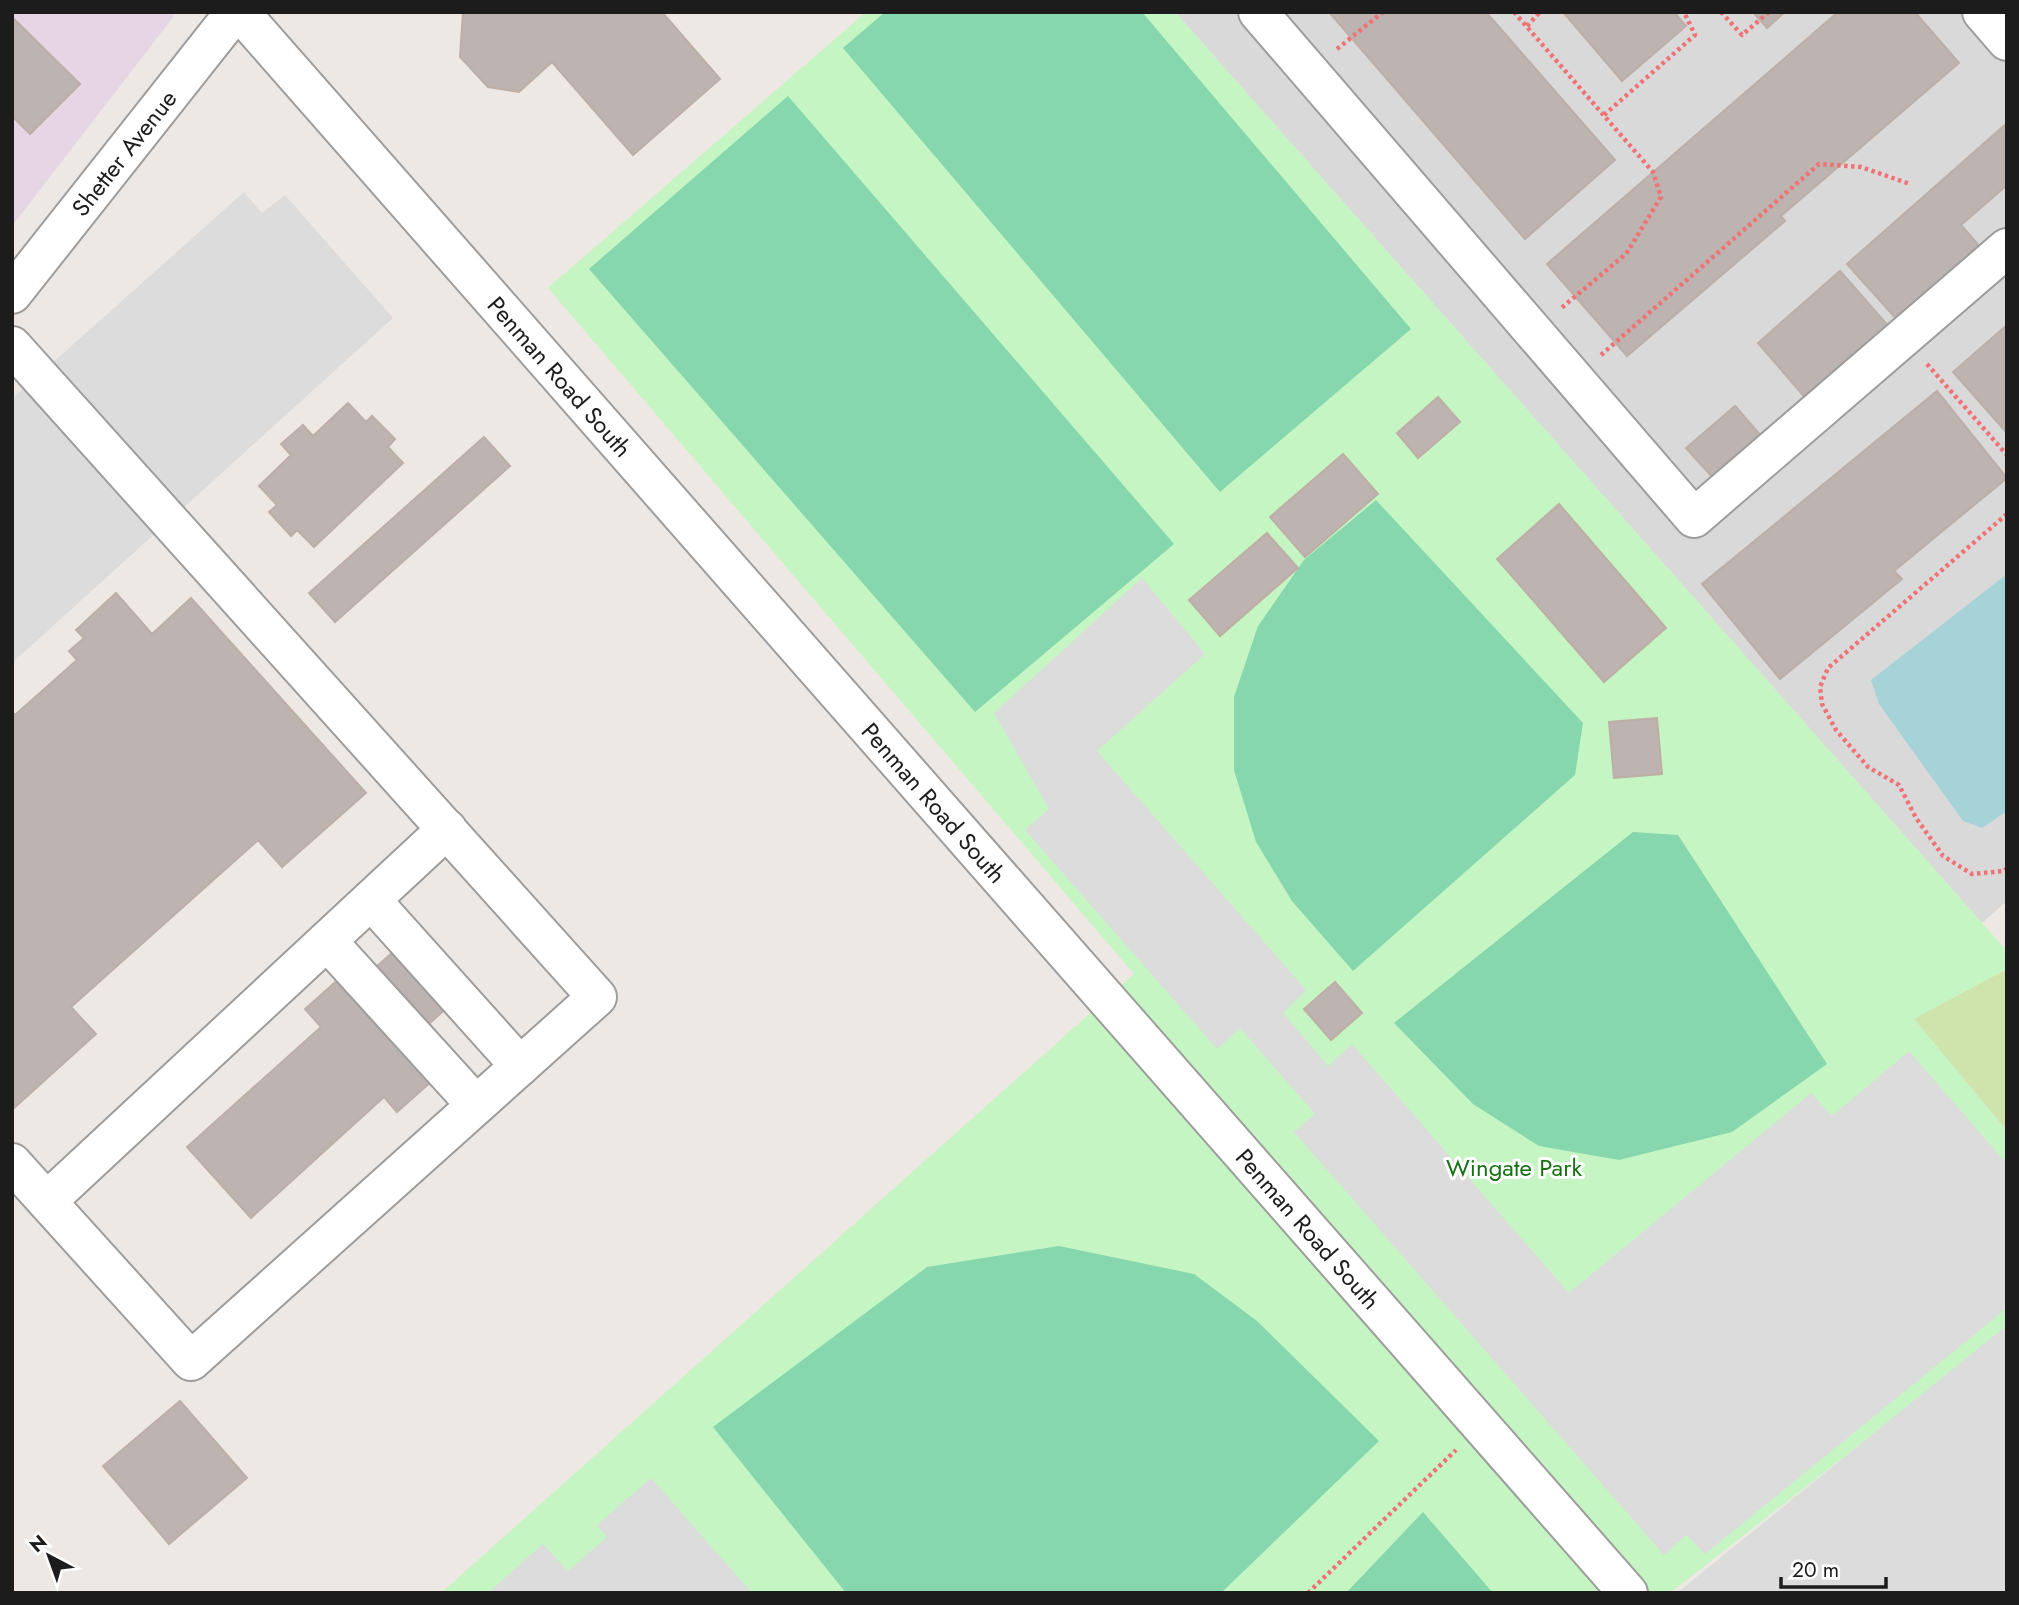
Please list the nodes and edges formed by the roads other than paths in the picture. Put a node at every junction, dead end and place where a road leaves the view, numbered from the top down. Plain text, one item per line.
1 (237, 12) edge
2 (1258, 12) edge
3 (1982, 12) edge
4 (2007, 41) edge
5 (2007, 248) edge
6 (12, 294) edge
7 (12, 346) edge
8 (447, 829) junction
9 (371, 900) junction
10 (327, 941) junction
11 (520, 1066) junction
12 (476, 1105) junction
13 (12, 1163) edge
14 (47, 1201) junction
15 (1628, 1593) edge

1 - 6 street, Shetter Avenue
1 - 15 street, Penman Road South
2 - 5 street
3 - 4 street
7 - 8 street
8 - 9 street
8 - 11 street
9 - 10 street
9 - 11 street
10 - 12 street
10 - 14 street
11 - 12 street
12 - 14 street
13 - 14 street

